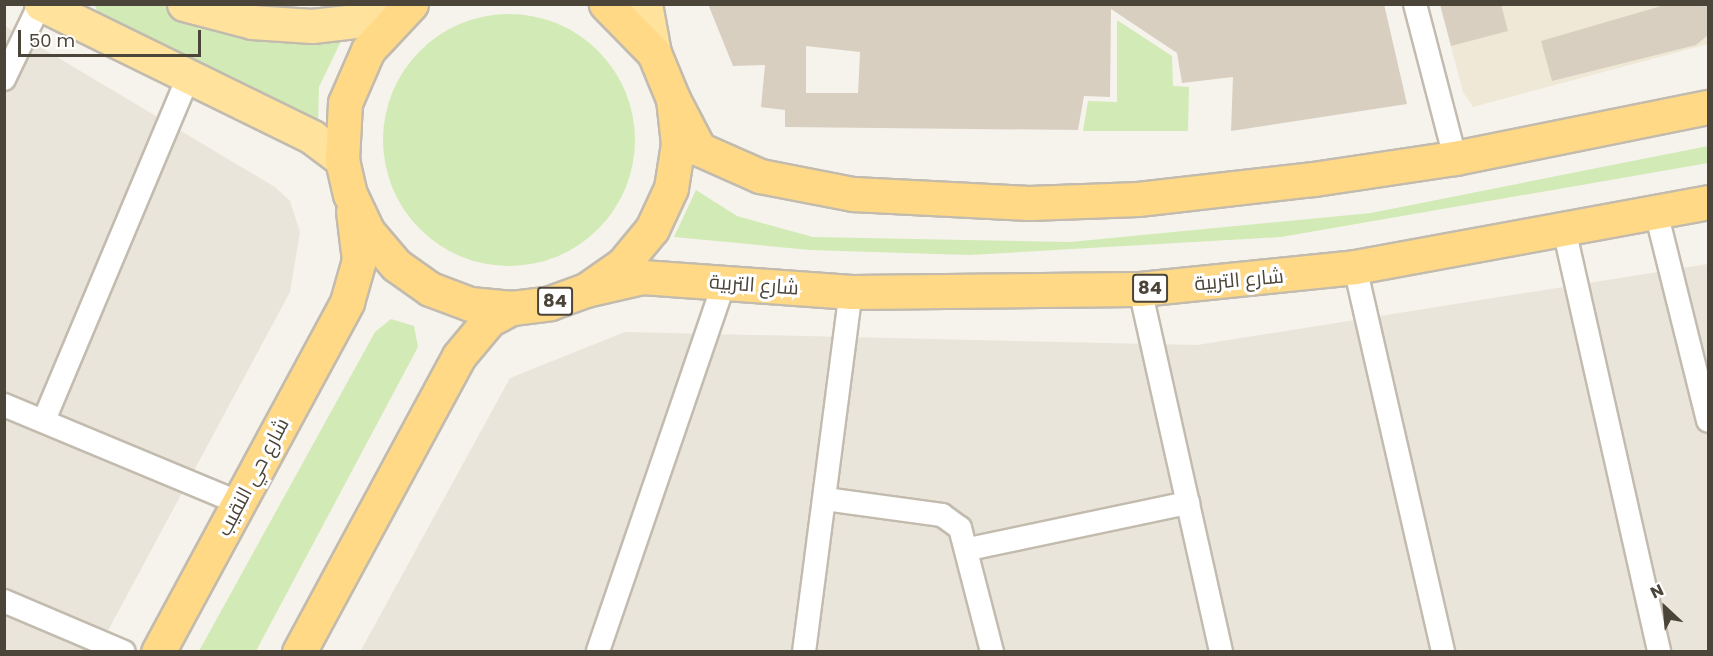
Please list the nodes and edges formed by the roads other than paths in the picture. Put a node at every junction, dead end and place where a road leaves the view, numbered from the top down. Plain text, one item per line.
1 (40, 4) edge
2 (184, 4) edge
3 (606, 4) edge
4 (645, 4) edge
5 (1415, 4) edge
6 (409, 6) edge
7 (84, 16) edge
8 (654, 53) junction
9 (4, 80) edge
10 (188, 80) junction
11 (673, 99) junction
12 (1708, 107) edge
13 (1455, 158) junction
14 (342, 160) junction
15 (350, 194) junction
16 (1708, 202) edge
17 (1656, 212) junction
18 (1564, 229) junction
19 (1355, 267) junction
20 (724, 283) junction
21 (1140, 289) junction
22 (586, 290) junction
23 (851, 292) junction
24 (512, 308) junction
25 (4, 405) edge
26 (44, 420) junction
27 (1708, 421) edge
28 (825, 499) junction
29 (239, 503) junction
30 (1188, 503) junction
31 (969, 549) junction
32 (4, 601) edge
33 (124, 651) edge
34 (158, 651) edge
35 (299, 651) edge
36 (598, 651) edge
37 (804, 651) edge
38 (992, 651) edge
39 (1221, 651) edge
40 (1443, 651) edge
41 (1659, 651) edge

1 - 7 main road
1 - 9 street
2 - 6 main road
3 - 8 highway, 84
4 - 8 main road
5 - 13 street
6 - 14 highway, 84
7 - 10 main road
8 - 11 highway, 84
10 - 14 main road
10 - 26 street
11 - 13 highway, 84
11 - 22 highway, 84
12 - 13 highway, 84
14 - 15 highway, 84
15 - 24 highway, 84
15 - 29 highway, شارع حي النقيب / 84
16 - 17 highway, شارع التربية / 84
17 - 18 highway, شارع التربية / 84
17 - 27 street
18 - 19 highway, شارع التربية / 84
18 - 41 street
19 - 21 highway, شارع التربية / 84
19 - 40 street
20 - 22 highway, شارع التربية / 84
20 - 23 highway, شارع التربية / 84
20 - 36 street
21 - 23 highway, شارع التربية / 84
21 - 30 street
22 - 24 highway, 84
23 - 28 street
24 - 35 highway, 84
25 - 26 street
26 - 29 street
28 - 31 street
28 - 37 street
29 - 34 highway, شارع حي النقيب / 84
30 - 31 street
30 - 39 street
31 - 38 street
32 - 33 street

